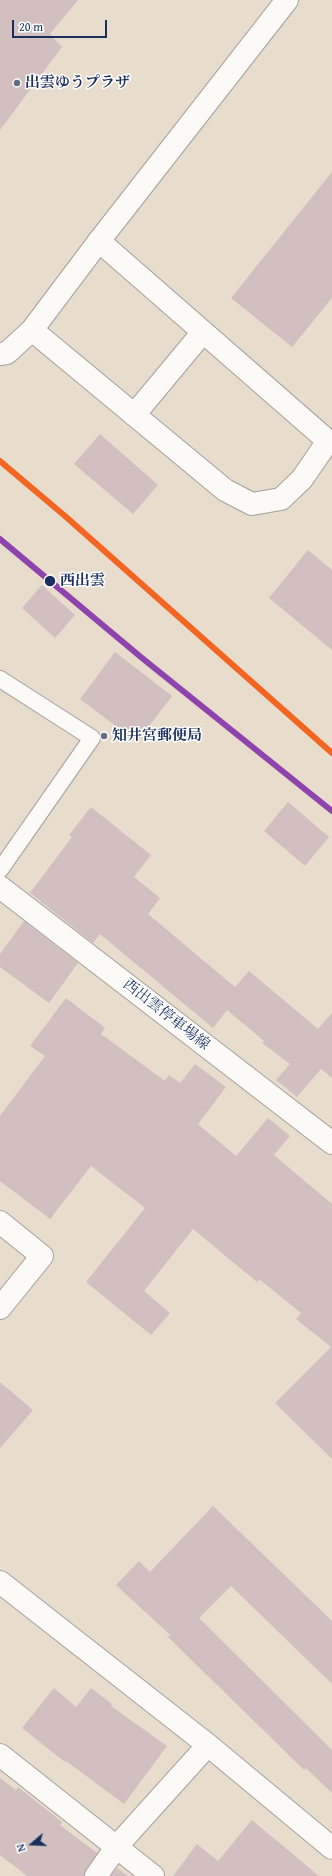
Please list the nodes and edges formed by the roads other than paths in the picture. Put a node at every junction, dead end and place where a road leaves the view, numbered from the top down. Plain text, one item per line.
1 (287, 0) edge
2 (99, 241) junction
3 (32, 330) junction
4 (203, 332) junction
5 (0, 354) edge
6 (134, 415) junction
7 (331, 440) edge
8 (0, 679) edge
9 (0, 870) edge
10 (0, 887) edge
11 (332, 1143) edge
12 (0, 1222) edge
13 (0, 1308) edge
14 (0, 1582) edge
15 (208, 1745) junction
16 (0, 1755) edge
17 (117, 1846) junction
18 (332, 1848) edge
19 (96, 1876) edge
20 (153, 1876) edge

1 - 2 street
2 - 3 street
2 - 4 street
3 - 5 street
3 - 6 street
4 - 6 street
4 - 7 street
6 - 7 street
8 - 9 lane
10 - 11 street, 西出雲停車場線
12 - 13 street
14 - 15 street
15 - 17 street
15 - 18 street
16 - 17 street
17 - 19 street
17 - 20 street

